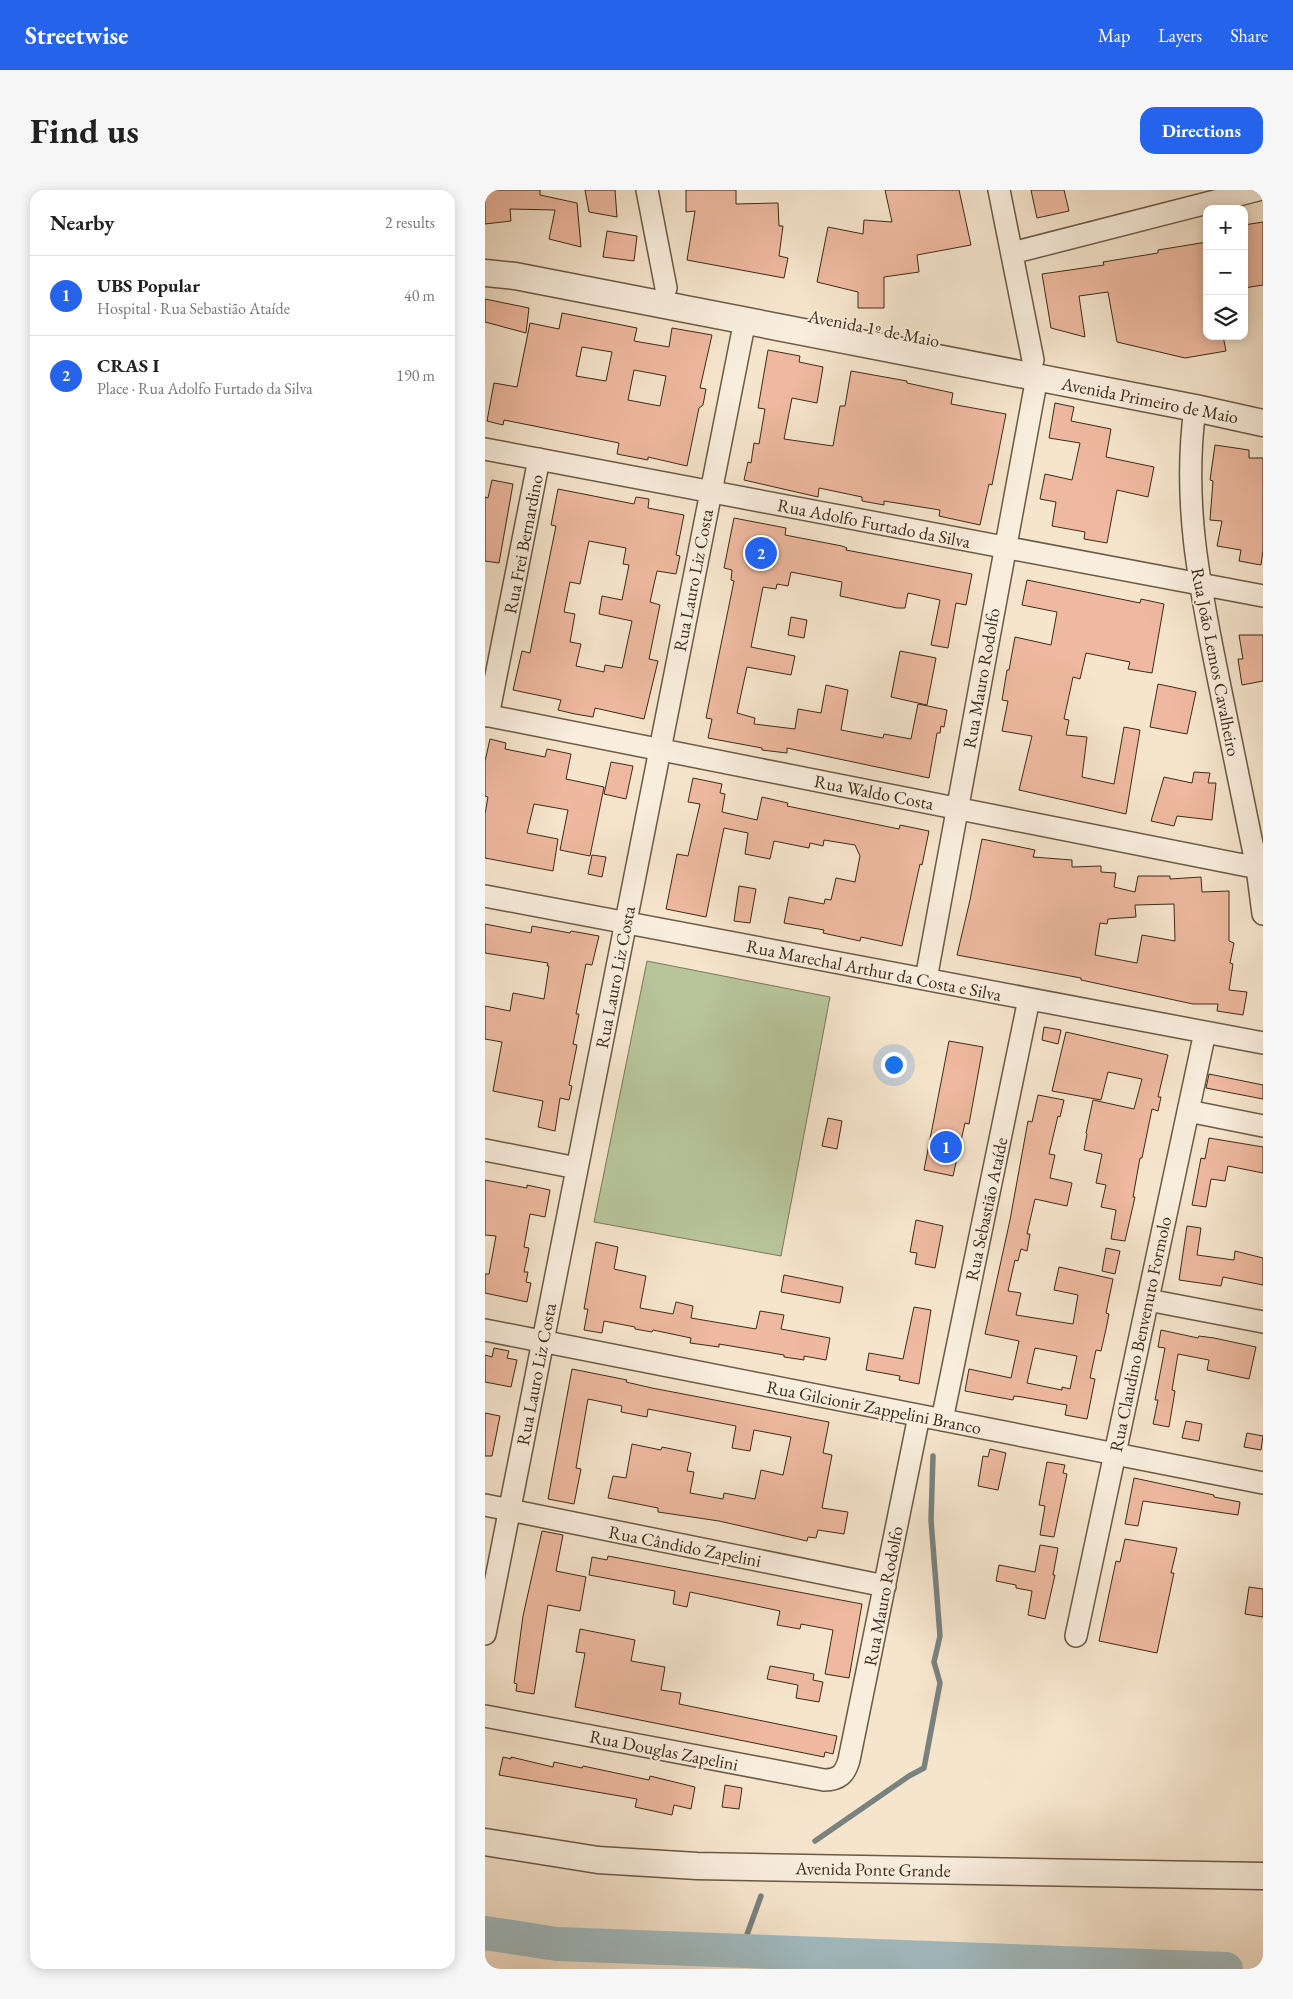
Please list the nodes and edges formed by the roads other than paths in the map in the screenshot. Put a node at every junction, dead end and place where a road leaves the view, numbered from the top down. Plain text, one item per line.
1 (647, 190) edge
2 (999, 190) edge
3 (1258, 190) edge
4 (1012, 253) junction
5 (485, 255) edge
6 (485, 273) edge
7 (666, 288) junction
8 (745, 320) junction
9 (1035, 368) junction
10 (1263, 405) edge
11 (1195, 408) junction
12 (1263, 423) edge
13 (485, 449) edge
14 (539, 460) junction
15 (711, 492) junction
16 (1005, 548) junction
17 (1199, 584) junction
18 (1263, 596) edge
19 (487, 716) edge
20 (660, 750) junction
21 (957, 809) junction
22 (1260, 868) edge
23 (485, 896) edge
24 (1263, 914) edge
25 (626, 923) junction
26 (926, 979) junction
27 (1029, 999) junction
28 (1205, 1032) junction
29 (1263, 1043) edge
30 (1188, 1111) junction
31 (1263, 1126) edge
32 (485, 1150) edge
33 (577, 1168) junction
34 (1148, 1300) junction
35 (1263, 1322) edge
36 (485, 1330) edge
37 (543, 1342) junction
38 (919, 1416) junction
39 (942, 1420) junction
40 (1115, 1454) junction
41 (1263, 1483) edge
42 (485, 1506) edge
43 (509, 1510) junction
44 (885, 1586) junction
45 (485, 1634) edge
46 (1076, 1636) dead end
47 (485, 1716) edge
48 (842, 1776) joint
49 (485, 1842) edge
50 (1263, 1876) edge

1 - 7 street
2 - 4 street
3 - 4 street
4 - 9 street
5 - 7 street, Avenida 1º de Maio
6 - 8 street, Avenida 1º de Maio
7 - 9 street, Avenida 1º de Maio
8 - 9 street, Avenida 1º de Maio
8 - 15 street, Rua Lauro Liz Costa
9 - 10 street, Avenida 1º de Maio
9 - 11 street, Avenida Primeiro de Maio
9 - 16 street, Rua Mauro Rodolfo
11 - 12 street, Avenida Primeiro de Maio
11 - 17 street, Rua João Lemos Cavalheiro
13 - 14 street, Rua Adolfo Furtado da Silva
14 - 15 street, Rua Adolfo Furtado da Silva
14 - 19 street, Rua Frei Bernardino
15 - 16 street, Rua Adolfo Furtado da Silva
15 - 20 street, Rua Lauro Liz Costa
16 - 17 street, Rua Adolfo Furtado da Silva
16 - 21 street, Rua Mauro Rodolfo
17 - 18 street, Rua Adolfo Furtado da Silva
17 - 22 street, Rua João Lemos Cavalheiro
19 - 20 street, Rua Waldo Costa
20 - 21 street, Rua Waldo Costa
20 - 25 street, Rua Lauro Liz Costa
21 - 22 street, Rua Waldo Costa
21 - 26 street, Rua Mauro Rodolfo
22 - 24 street, Rua João Lemos Cavalheiro
23 - 25 street, Rua Marechal Arthur da Costa e Silva
25 - 26 street, Rua Marechal Arthur da Costa e Silva
25 - 33 street, Rua Lauro Liz Costa
26 - 27 street, Rua Marechal Arthur da Costa e Silva
27 - 28 street, Rua Marechal Arthur da Costa e Silva
27 - 39 street, Rua Sebastião Ataíde
28 - 29 street, Rua Marechal Arthur da Costa e Silva
28 - 30 street, Rua Claudino Benvenuto Formolo
30 - 31 street
30 - 34 street, Rua Claudino Benvenuto Formolo
32 - 33 street
33 - 37 street, Rua Lauro Liz Costa
34 - 35 street
34 - 40 street, Rua Claudino Benvenuto Formolo
36 - 37 street, Rua Gilcionir Zappelini Branco
37 - 38 street, Rua Gilcionir Zappelini Branco
37 - 43 street, Rua Lauro Liz Costa
38 - 39 street, Rua Gilcionir Zappelini Branco
38 - 44 street, Rua Mauro Rodolfo
39 - 40 street, Rua Gilcionir Zappelini Branco
40 - 41 street, Rua Gilcionir Zappelini Branco
40 - 46 street, Rua Claudino Benvenuto Formolo
42 - 43 street, Rua Cândido Zapelini
43 - 44 street, Rua Cândido Zapelini
43 - 45 street, Rua Lauro Liz Costa
44 - 48 street, Rua Mauro Rodolfo
47 - 48 street, Rua Douglas Zapelini
49 - 50 street, Avenida Ponte Grande

